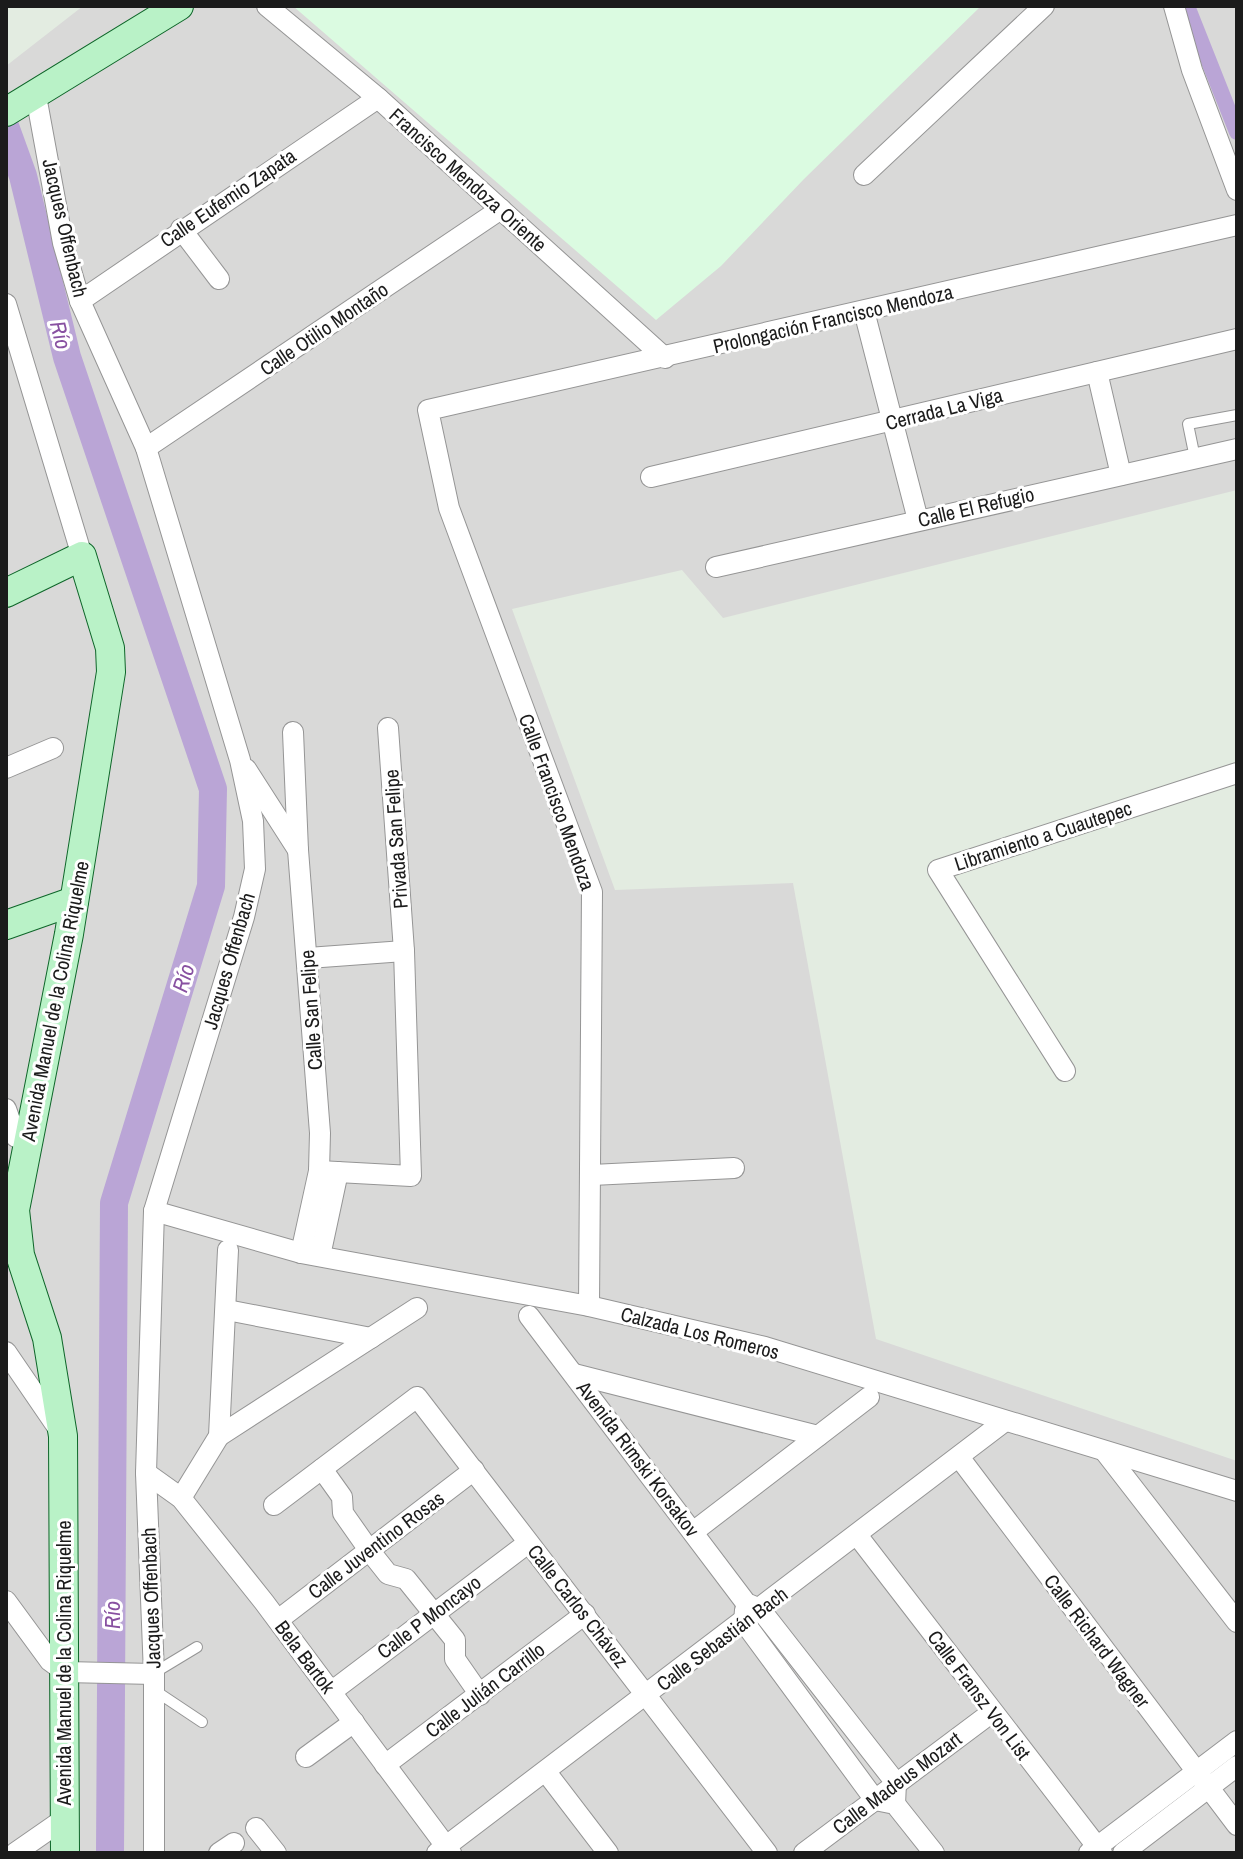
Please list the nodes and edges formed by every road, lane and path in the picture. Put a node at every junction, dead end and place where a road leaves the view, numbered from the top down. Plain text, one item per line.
1 (179, 6) edge
2 (267, 6) edge
3 (1044, 6) edge
4 (1174, 6) edge
5 (378, 98) junction
6 (22, 104) edge
7 (864, 175) dead end
8 (1237, 190) edge
9 (501, 209) junction
10 (1237, 225) edge
11 (181, 229) junction
12 (219, 279) dead end
13 (80, 301) junction
14 (6, 304) edge
15 (864, 311) junction
16 (10, 330) edge
17 (1237, 339) edge
18 (665, 358) junction
19 (1097, 372) junction
20 (428, 410) joint
21 (1237, 415) edge
22 (893, 422) junction
23 (146, 448) junction
24 (1237, 449) edge
25 (1195, 458) junction
26 (1121, 475) junction
27 (651, 477) dead end
28 (918, 520) junction
29 (82, 556) junction
30 (716, 567) dead end
31 (6, 593) edge
32 (388, 728) dead end
33 (293, 732) dead end
34 (53, 748) dead end
35 (240, 760) junction
36 (6, 768) edge
37 (1237, 773) edge
38 (298, 850) junction
39 (74, 901) junction
40 (6, 925) edge
41 (404, 951) junction
42 (308, 958) junction
43 (1065, 1071) dead end
44 (6, 1109) edge
45 (17, 1137) edge
46 (734, 1168) dead end
47 (328, 1172) junction
48 (592, 1175) junction
49 (154, 1211) junction
50 (228, 1250) dead end
51 (310, 1254) junction
52 (17, 1279) edge
53 (589, 1306) junction
54 (417, 1308) dead end
55 (227, 1310) junction
56 (529, 1316) dead end
57 (371, 1338) junction
58 (6, 1352) edge
59 (574, 1374) junction
60 (869, 1397) dead end
61 (1005, 1421) junction
62 (63, 1436) junction
63 (219, 1436) junction
64 (818, 1436) junction
65 (1106, 1453) junction
66 (959, 1457) junction
67 (322, 1469) junction
68 (474, 1470) junction
69 (146, 1473) junction
70 (1237, 1491) edge
71 (181, 1498) junction
72 (274, 1505) dead end
73 (693, 1532) junction
74 (857, 1535) junction
75 (528, 1543) junction
76 (369, 1550) junction
77 (6, 1601) edge
78 (750, 1611) junction
79 (434, 1613) junction
80 (585, 1614) junction
81 (278, 1620) junction
82 (1237, 1622) edge
83 (197, 1647) dead end
84 (805, 1667) junction
85 (72, 1672) junction
86 (149, 1679) junction
87 (788, 1682) junction
88 (331, 1692) junction
89 (480, 1695) junction
90 (648, 1695) junction
91 (991, 1713) junction
92 (202, 1722) dead end
93 (354, 1722) junction
94 (1237, 1741) edge
95 (306, 1757) dead end
96 (385, 1765) junction
97 (1237, 1766) edge
98 (546, 1772) junction
99 (1202, 1780) junction
100 (889, 1796) junction
101 (64, 1819) junction
102 (1237, 1825) edge
103 (256, 1828) dead end
104 (6, 1842) edge
105 (445, 1851) edge
106 (1096, 1851) edge
107 (14, 1853) edge
108 (65, 1853) edge
109 (154, 1853) edge
110 (276, 1853) edge
111 (608, 1853) edge
112 (767, 1853) edge
113 (804, 1853) edge
114 (934, 1853) edge
115 (1123, 1853) edge

1 - 6 street
2 - 5 street, Francisco Mendoza Oriente
3 - 7 street
4 - 8 street
5 - 9 street, Francisco Mendoza Oriente
5 - 11 street, Calle Eufemio Zapata
6 - 13 street, Jacques Offenbach
9 - 18 street, Francisco Mendoza Oriente
9 - 23 street, Calle Otilio Montaño
10 - 15 street, Prolongación Francisco Mendoza
11 - 12 street
11 - 13 street, Calle Eufemio Zapata
13 - 23 street, Jacques Offenbach
14 - 16 street, Avenida Manuel de la Colina Riquelme
15 - 18 street, Prolongación Francisco Mendoza
15 - 22 street
16 - 29 street, Avenida Manuel de la Colina Riquelme
17 - 19 street, Cerrada La Viga
18 - 20 street, Prolongación Francisco Mendoza
19 - 22 street, Cerrada La Viga
19 - 26 street
20 - 48 street, Calle Francisco Mendoza
21 - 25 lane
22 - 27 street, Cerrada La Viga
22 - 28 street
23 - 35 street, Jacques Offenbach
24 - 25 street, Calle El Refugio
25 - 26 street, Calle El Refugio
26 - 28 street, Calle El Refugio
28 - 30 street, Calle El Refugio
29 - 31 street
29 - 39 street, Avenida Manuel de la Colina Riquelme
32 - 41 street, Privada San Felipe
33 - 38 street
34 - 36 street
35 - 38 street
35 - 49 street, Jacques Offenbach
37 - 43 street, Libramiento a Cuautepec
38 - 42 street, Calle San Felipe
39 - 40 street
39 - 45 street, Avenida Manuel de la Colina Riquelme
41 - 42 street
41 - 47 street
42 - 47 street, Calle San Felipe
44 - 45 street
45 - 52 street, Avenida Manuel de la Colina Riquelme
46 - 48 street
47 - 51 street, Calle San Felipe
48 - 53 street, Calle Francisco Mendoza
49 - 51 street, Calzada Los Romeros
49 - 69 street, Jacques Offenbach
50 - 55 street
51 - 53 street, Calzada Los Romeros
52 - 62 street, Avenida Manuel de la Colina Riquelme
53 - 61 street, Calzada Los Romeros
54 - 57 street
55 - 57 street
55 - 63 street
56 - 59 street, Avenida Rimski Korsakov
57 - 63 street
58 - 62 street
59 - 64 street
59 - 73 street, Avenida Rimski Korsakov
60 - 64 street
61 - 65 street, Calzada Los Romeros
61 - 66 street, Calle Sebastián Bach
62 - 85 street, Avenida Manuel de la Colina Riquelme
63 - 71 street
64 - 73 street
65 - 70 street, Calzada Los Romeros
65 - 82 street
66 - 74 street, Calle Sebastián Bach
66 - 99 street, Calle Richard Wagner
67 - 68 street, Calle Carlos Chávez
67 - 72 street
67 - 76 street
68 - 75 street, Calle Carlos Chávez
68 - 76 street, Calle Juventino Rosas
69 - 71 street, Bela Bartok
69 - 86 street, Jacques Offenbach
71 - 81 street, Bela Bartok
73 - 78 street, Avenida Rimski Korsakov
74 - 78 street, Calle Sebastián Bach
74 - 91 street, Calle Fransz Von List
75 - 79 street, Calle P Moncayo
75 - 80 street, Calle Carlos Chávez
76 - 79 street
76 - 81 street, Calle Juventino Rosas
77 - 85 street
78 - 84 street, Avenida Rimski Korsakov
78 - 87 street, Avenida Rimski Korsakov
78 - 90 street, Calle Sebastián Bach
79 - 88 street, Calle P Moncayo
79 - 89 street
80 - 89 street, Calle Julián Carrillo
80 - 90 street, Calle Carlos Chávez
81 - 88 street, Bela Bartok
83 - 86 lane
84 - 87 street
84 - 100 street, Avenida Rimski Korsakov
85 - 86 street
85 - 101 street, Avenida Manuel de la Colina Riquelme
86 - 92 lane
86 - 109 street, Jacques Offenbach
87 - 100 street, Avenida Rimski Korsakov
88 - 93 street, Bela Bartok
89 - 96 street, Calle Julián Carrillo
90 - 98 street, Calle Sebastián Bach
90 - 112 street, Calle Carlos Chávez
91 - 100 street, Calle Madeus Mozart
91 - 106 street, Calle Fransz Von List
93 - 95 street
93 - 96 street, Bela Bartok
94 - 99 street
96 - 105 street, Bela Bartok
97 - 99 street
98 - 105 street, Calle Sebastián Bach
98 - 111 street
99 - 102 street, Calle Richard Wagner
99 - 106 street
99 - 115 street
100 - 113 street, Calle Madeus Mozart
100 - 114 street, Avenida Rimski Korsakov
101 - 107 street
101 - 108 street, Avenida Manuel de la Colina Riquelme
103 - 110 street
104 - 107 street

